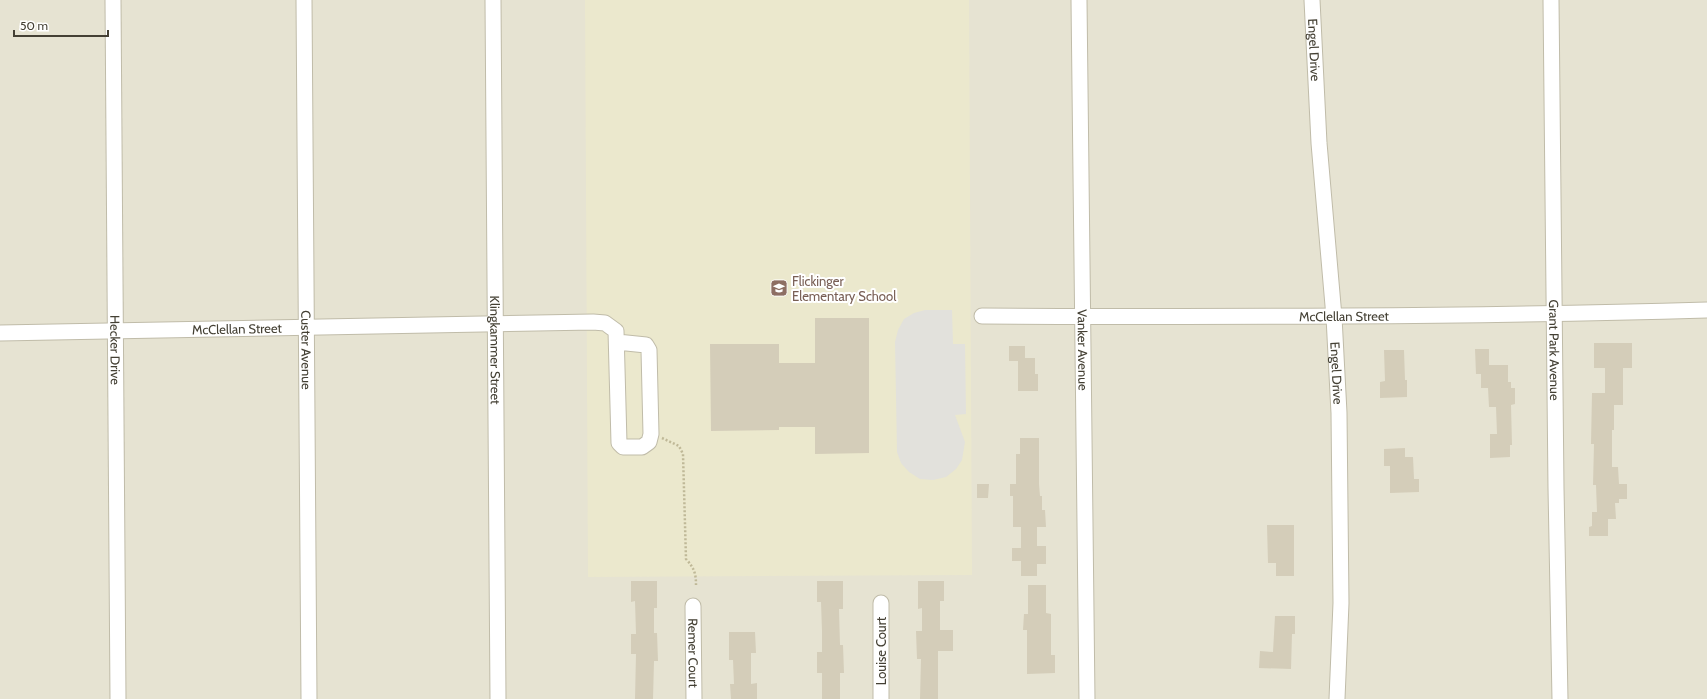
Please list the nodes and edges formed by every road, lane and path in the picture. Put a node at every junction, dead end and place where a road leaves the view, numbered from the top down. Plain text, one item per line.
1 (113, 0) edge
2 (304, 0) edge
3 (493, 0) edge
4 (1078, 0) edge
5 (1312, 0) edge
6 (1551, 0) edge
7 (1707, 310) edge
8 (1554, 314) junction
9 (982, 316) dead end
10 (1083, 316) junction
11 (1334, 316) junction
12 (495, 324) junction
13 (305, 328) junction
14 (115, 331) junction
15 (0, 333) edge
16 (617, 342) junction
17 (650, 434) junction
18 (696, 585) dead end
19 (881, 603) dead end
20 (693, 606) dead end
21 (118, 699) edge
22 (309, 699) edge
23 (498, 699) edge
24 (694, 699) edge
25 (881, 699) edge
26 (1087, 699) edge
27 (1337, 699) edge
28 (1560, 699) edge

1 - 14 street, Hecker Drive
2 - 13 street, Custer Avenue
3 - 12 street, Klingkammer Street
4 - 10 street, Vanker Avenue
5 - 11 street, Engel Drive
6 - 8 street, Grant Park Avenue
7 - 8 street, McClellan Street
8 - 11 street, McClellan Street
8 - 28 street, Grant Park Avenue
9 - 10 street, McClellan Street
10 - 11 street, McClellan Street
10 - 26 street, Vanker Avenue
11 - 27 street, Engel Drive
12 - 13 street, McClellan Street
12 - 16 street, McClellan Street
12 - 23 street, Klingkammer Street
13 - 14 street, McClellan Street
13 - 22 street, Custer Avenue
14 - 15 street, McClellan Street
14 - 21 street, Hecker Drive
16 - 17 street
16 - 17 street
17 - 18 path
19 - 25 street, Louise Court
20 - 24 street, Remer Court

